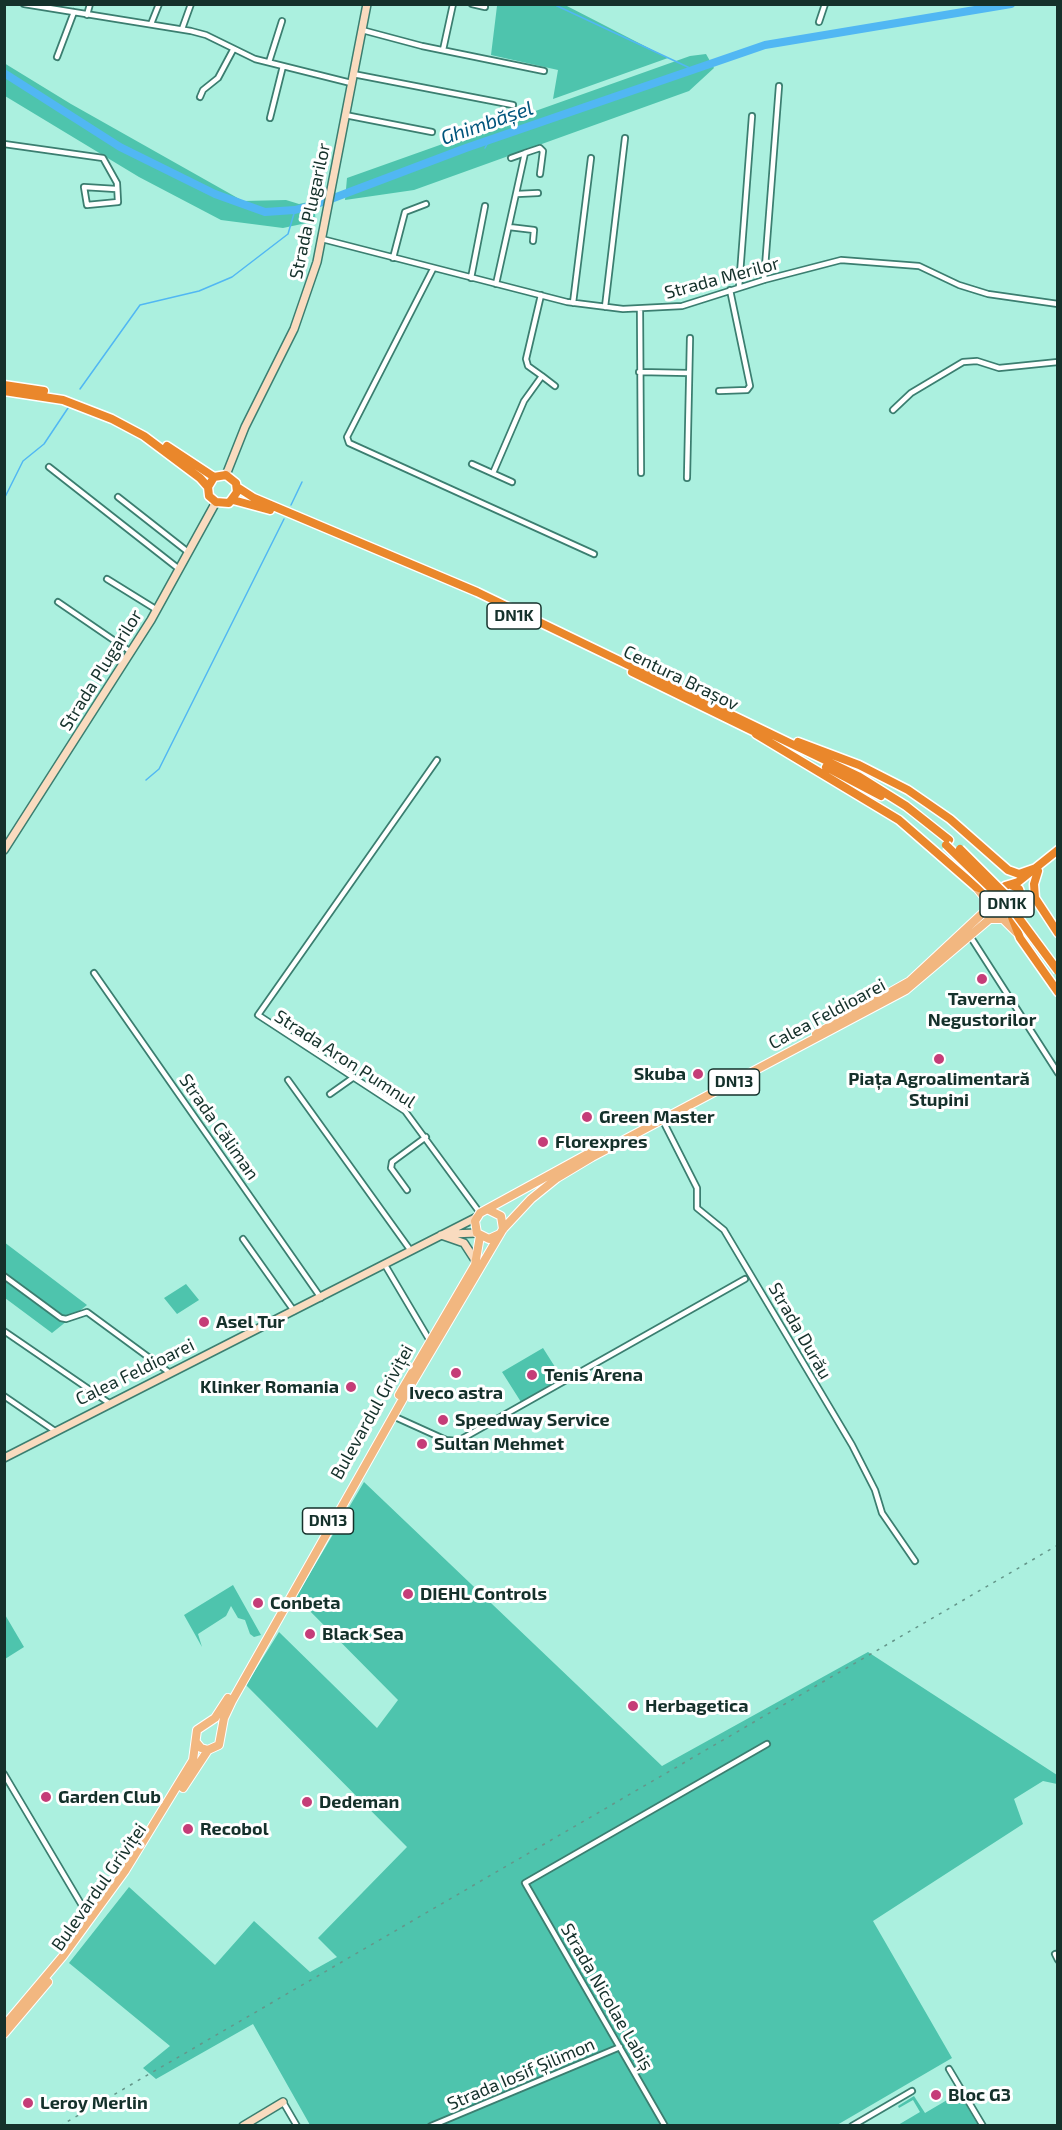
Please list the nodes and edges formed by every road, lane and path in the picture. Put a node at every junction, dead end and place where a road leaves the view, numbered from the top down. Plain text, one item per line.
1 (24, 4) edge
2 (90, 4) edge
3 (159, 4) edge
4 (191, 4) edge
5 (367, 4) edge
6 (453, 4) edge
7 (472, 4) edge
8 (825, 4) edge
9 (485, 7) dead end
10 (74, 12) junction
11 (87, 15) junction
12 (282, 21) dead end
13 (819, 22) dead end
14 (152, 24) junction
15 (182, 29) junction
16 (362, 30) junction
17 (233, 50) junction
18 (443, 50) junction
19 (57, 57) dead end
20 (269, 62) junction
21 (283, 66) junction
22 (544, 71) dead end
23 (353, 74) junction
24 (351, 83) junction
25 (779, 86) dead end
26 (200, 97) dead end
27 (513, 105) dead end
28 (345, 116) junction
29 (752, 116) dead end
30 (270, 118) dead end
31 (432, 132) dead end
32 (625, 138) dead end
33 (4, 144) edge
34 (525, 153) junction
35 (511, 158) dead end
36 (591, 158) dead end
37 (540, 174) dead end
38 (116, 189) junction
39 (538, 193) dead end
40 (517, 194) junction
41 (426, 204) dead end
42 (485, 206) dead end
43 (509, 227) junction
44 (322, 239) junction
45 (533, 240) dead end
46 (393, 258) junction
47 (433, 269) junction
48 (471, 278) junction
49 (764, 280) junction
50 (496, 284) junction
51 (739, 287) junction
52 (730, 290) junction
53 (541, 295) junction
54 (573, 303) junction
55 (1058, 304) edge
56 (605, 307) junction
57 (640, 310) junction
58 (690, 338) dead end
59 (1058, 362) edge
60 (639, 372) junction
61 (688, 373) junction
62 (542, 376) junction
63 (4, 385) edge
64 (555, 386) dead end
65 (719, 390) dead end
66 (4, 391) edge
67 (893, 410) dead end
68 (472, 464) dead end
69 (49, 467) dead end
70 (493, 473) junction
71 (641, 473) dead end
72 (226, 475) junction
73 (214, 477) junction
74 (687, 478) dead end
75 (512, 482) dead end
76 (208, 487) junction
77 (237, 487) junction
78 (118, 497) dead end
79 (233, 500) junction
80 (216, 502) junction
81 (188, 552) junction
82 (594, 554) dead end
83 (179, 569) junction
84 (107, 579) dead end
85 (58, 602) dead end
86 (157, 610) junction
87 (131, 652) junction
88 (742, 722) junction
89 (437, 760) dead end
90 (948, 843) junction
91 (4, 850) edge
92 (1058, 851) edge
93 (999, 864) junction
94 (1037, 869) junction
95 (1008, 885) junction
96 (976, 887) junction
97 (1021, 895) junction
98 (999, 897) junction
99 (1006, 907) junction
100 (1042, 911) junction
101 (987, 916) junction
102 (1058, 933) edge
103 (970, 936) junction
104 (1020, 938) junction
105 (1058, 962) edge
106 (1058, 971) edge
107 (94, 973) dead end
108 (1058, 992) edge
109 (1058, 1073) edge
110 (354, 1077) junction
111 (288, 1080) dead end
112 (330, 1094) dead end
113 (662, 1119) junction
114 (426, 1137) junction
115 (406, 1190) dead end
116 (489, 1210) junction
117 (478, 1215) junction
118 (502, 1231) junction
119 (479, 1234) junction
120 (441, 1235) junction
121 (243, 1239) dead end
122 (411, 1251) junction
123 (385, 1265) junction
124 (477, 1269) junction
125 (4, 1276) edge
126 (745, 1279) dead end
127 (321, 1298) junction
128 (294, 1311) junction
129 (4, 1331) edge
130 (430, 1341) junction
131 (171, 1373) junction
132 (4, 1396) edge
133 (109, 1403) junction
134 (393, 1416) junction
135 (55, 1431) junction
136 (4, 1458) edge
137 (915, 1561) dead end
138 (207, 1723) junction
139 (221, 1733) junction
140 (196, 1742) junction
141 (767, 1744) dead end
142 (208, 1750) junction
143 (4, 1774) edge
144 (90, 1920) junction
145 (4, 2026) edge
146 (4, 2034) edge
147 (620, 2047) junction
148 (949, 2069) dead end
149 (912, 2091) dead end
150 (284, 2102) joint
151 (243, 2126) edge
152 (297, 2126) edge
153 (431, 2126) edge
154 (665, 2126) edge
155 (852, 2126) edge
156 (983, 2126) edge

1 - 10 street
2 - 11 street
3 - 14 street
4 - 15 street
5 - 16 street, Strada Plugarilor
6 - 18 street
7 - 9 street
8 - 13 street
10 - 11 street
10 - 19 street
11 - 14 street
12 - 20 street
14 - 15 street
15 - 17 street
16 - 18 street
16 - 23 street, Strada Plugarilor
17 - 20 street
17 - 26 street
18 - 22 street
20 - 21 street
21 - 24 street
21 - 30 street
23 - 24 street, Strada Plugarilor
23 - 27 street
24 - 28 street, Strada Plugarilor
25 - 49 street
28 - 31 street
28 - 44 street, Strada Plugarilor
29 - 51 street
32 - 56 street
33 - 38 street
34 - 35 street
34 - 37 street
34 - 40 street
36 - 54 street
38 - 38 street
39 - 40 street
40 - 43 street
41 - 46 street
42 - 48 street
43 - 45 street
43 - 50 street
44 - 46 street, Strada Merilor
44 - 72 street, Strada Plugarilor
46 - 47 street, Strada Merilor
47 - 48 street, Strada Merilor
47 - 82 street
48 - 50 street, Strada Merilor
49 - 51 street, Strada Merilor
49 - 55 street, Strada Merilor
50 - 53 street, Strada Merilor
51 - 52 street, Strada Merilor
52 - 57 street, Strada Merilor
52 - 65 street
53 - 54 street, Strada Merilor
53 - 62 street
54 - 56 street, Strada Merilor
56 - 57 street, Strada Merilor
57 - 60 street
58 - 61 street
59 - 67 street
60 - 61 street
60 - 71 street
61 - 74 street
62 - 64 street
62 - 70 street
63 - 73 highway
66 - 76 highway
68 - 70 street
69 - 83 street
70 - 75 street
72 - 73 highway
72 - 77 highway, Centura Brașov / DN1K
73 - 76 highway
76 - 80 highway
77 - 79 highway
77 - 88 highway, Centura Brașov / DN1K
78 - 81 street
79 - 80 highway, Centura Brașov / DN1K
79 - 88 highway, Centura Brașov / DN1K
80 - 81 street, Strada Plugarilor
81 - 83 street, Strada Plugarilor
83 - 86 street, Strada Plugarilor
84 - 86 street
85 - 87 street
86 - 87 street, Strada Plugarilor
87 - 91 street, Strada Plugarilor
88 - 90 highway, Centura Brașov / DN1K
88 - 93 highway
88 - 96 highway
89 - 110 street, Strada Aron Pumnul
90 - 105 highway, Centura Brașov / DN1K, bridge
90 - 106 highway, Centura Brașov / DN1K, bridge
92 - 94 highway, DN13
93 - 94 highway
93 - 95 highway
94 - 95 highway, DN13
94 - 97 highway, DN13
94 - 100 highway
95 - 97 highway
95 - 98 highway, DN13
96 - 98 highway
96 - 101 main road
97 - 99 highway, DN13
97 - 100 highway
98 - 99 highway
98 - 101 main road, Calea Feldioarei / DN13
99 - 101 main road, Calea Feldioarei / DN13
99 - 104 highway
100 - 102 highway
101 - 103 main road, Calea Feldioarei / DN13
101 - 104 main road
101 - 116 main road, Calea Feldioarei / DN13
103 - 109 street
103 - 113 main road, Calea Feldioarei / DN13
104 - 108 highway
107 - 127 street, Strada Căliman
110 - 112 street
110 - 114 street, Strada Aron Pumnul
111 - 122 street
113 - 118 main road, Calea Feldioarei / DN13
113 - 137 street, Strada Durău
114 - 115 street
114 - 117 street, Strada Aron Pumnul
116 - 117 main road, Calea Feldioarei / DN13
116 - 118 main road
117 - 119 main road, DN13
117 - 120 street, Calea Feldioarei
118 - 119 main road, Calea Feldioarei
118 - 124 main road, Bulevardul Griviței / DN13
119 - 120 street, Calea Feldioarei
119 - 124 main road, Bulevardul Griviței / DN13
120 - 122 street, Calea Feldioarei
120 - 124 street
121 - 128 street
122 - 123 street, Calea Feldioarei
123 - 127 street, Calea Feldioarei
123 - 130 street
124 - 130 main road, Bulevardul Griviței / DN13
124 - 134 main road, Bulevardul Griviței
125 - 131 street
126 - 134 street, Bulevardul Griviței
127 - 128 street, Calea Feldioarei
128 - 131 street, Calea Feldioarei
129 - 133 street
130 - 138 main road, Bulevardul Griviței / DN13
131 - 133 street, Calea Feldioarei
132 - 135 street
133 - 135 street, Calea Feldioarei
134 - 139 main road, Bulevardul Griviței
135 - 136 street, Calea Feldioarei
138 - 139 main road
138 - 140 main road
139 - 142 main road
140 - 142 main road
140 - 144 main road, Bulevardul Griviței
141 - 147 street, Strada Nicolae Labiș
142 - 146 main road, Bulevardul Griviței
143 - 144 street
144 - 145 main road, Bulevardul Griviței
147 - 153 street, Strada Iosif Șilimon
147 - 154 street, Strada Nicolae Labiș
148 - 156 street
149 - 155 street
150 - 151 street
150 - 152 street

